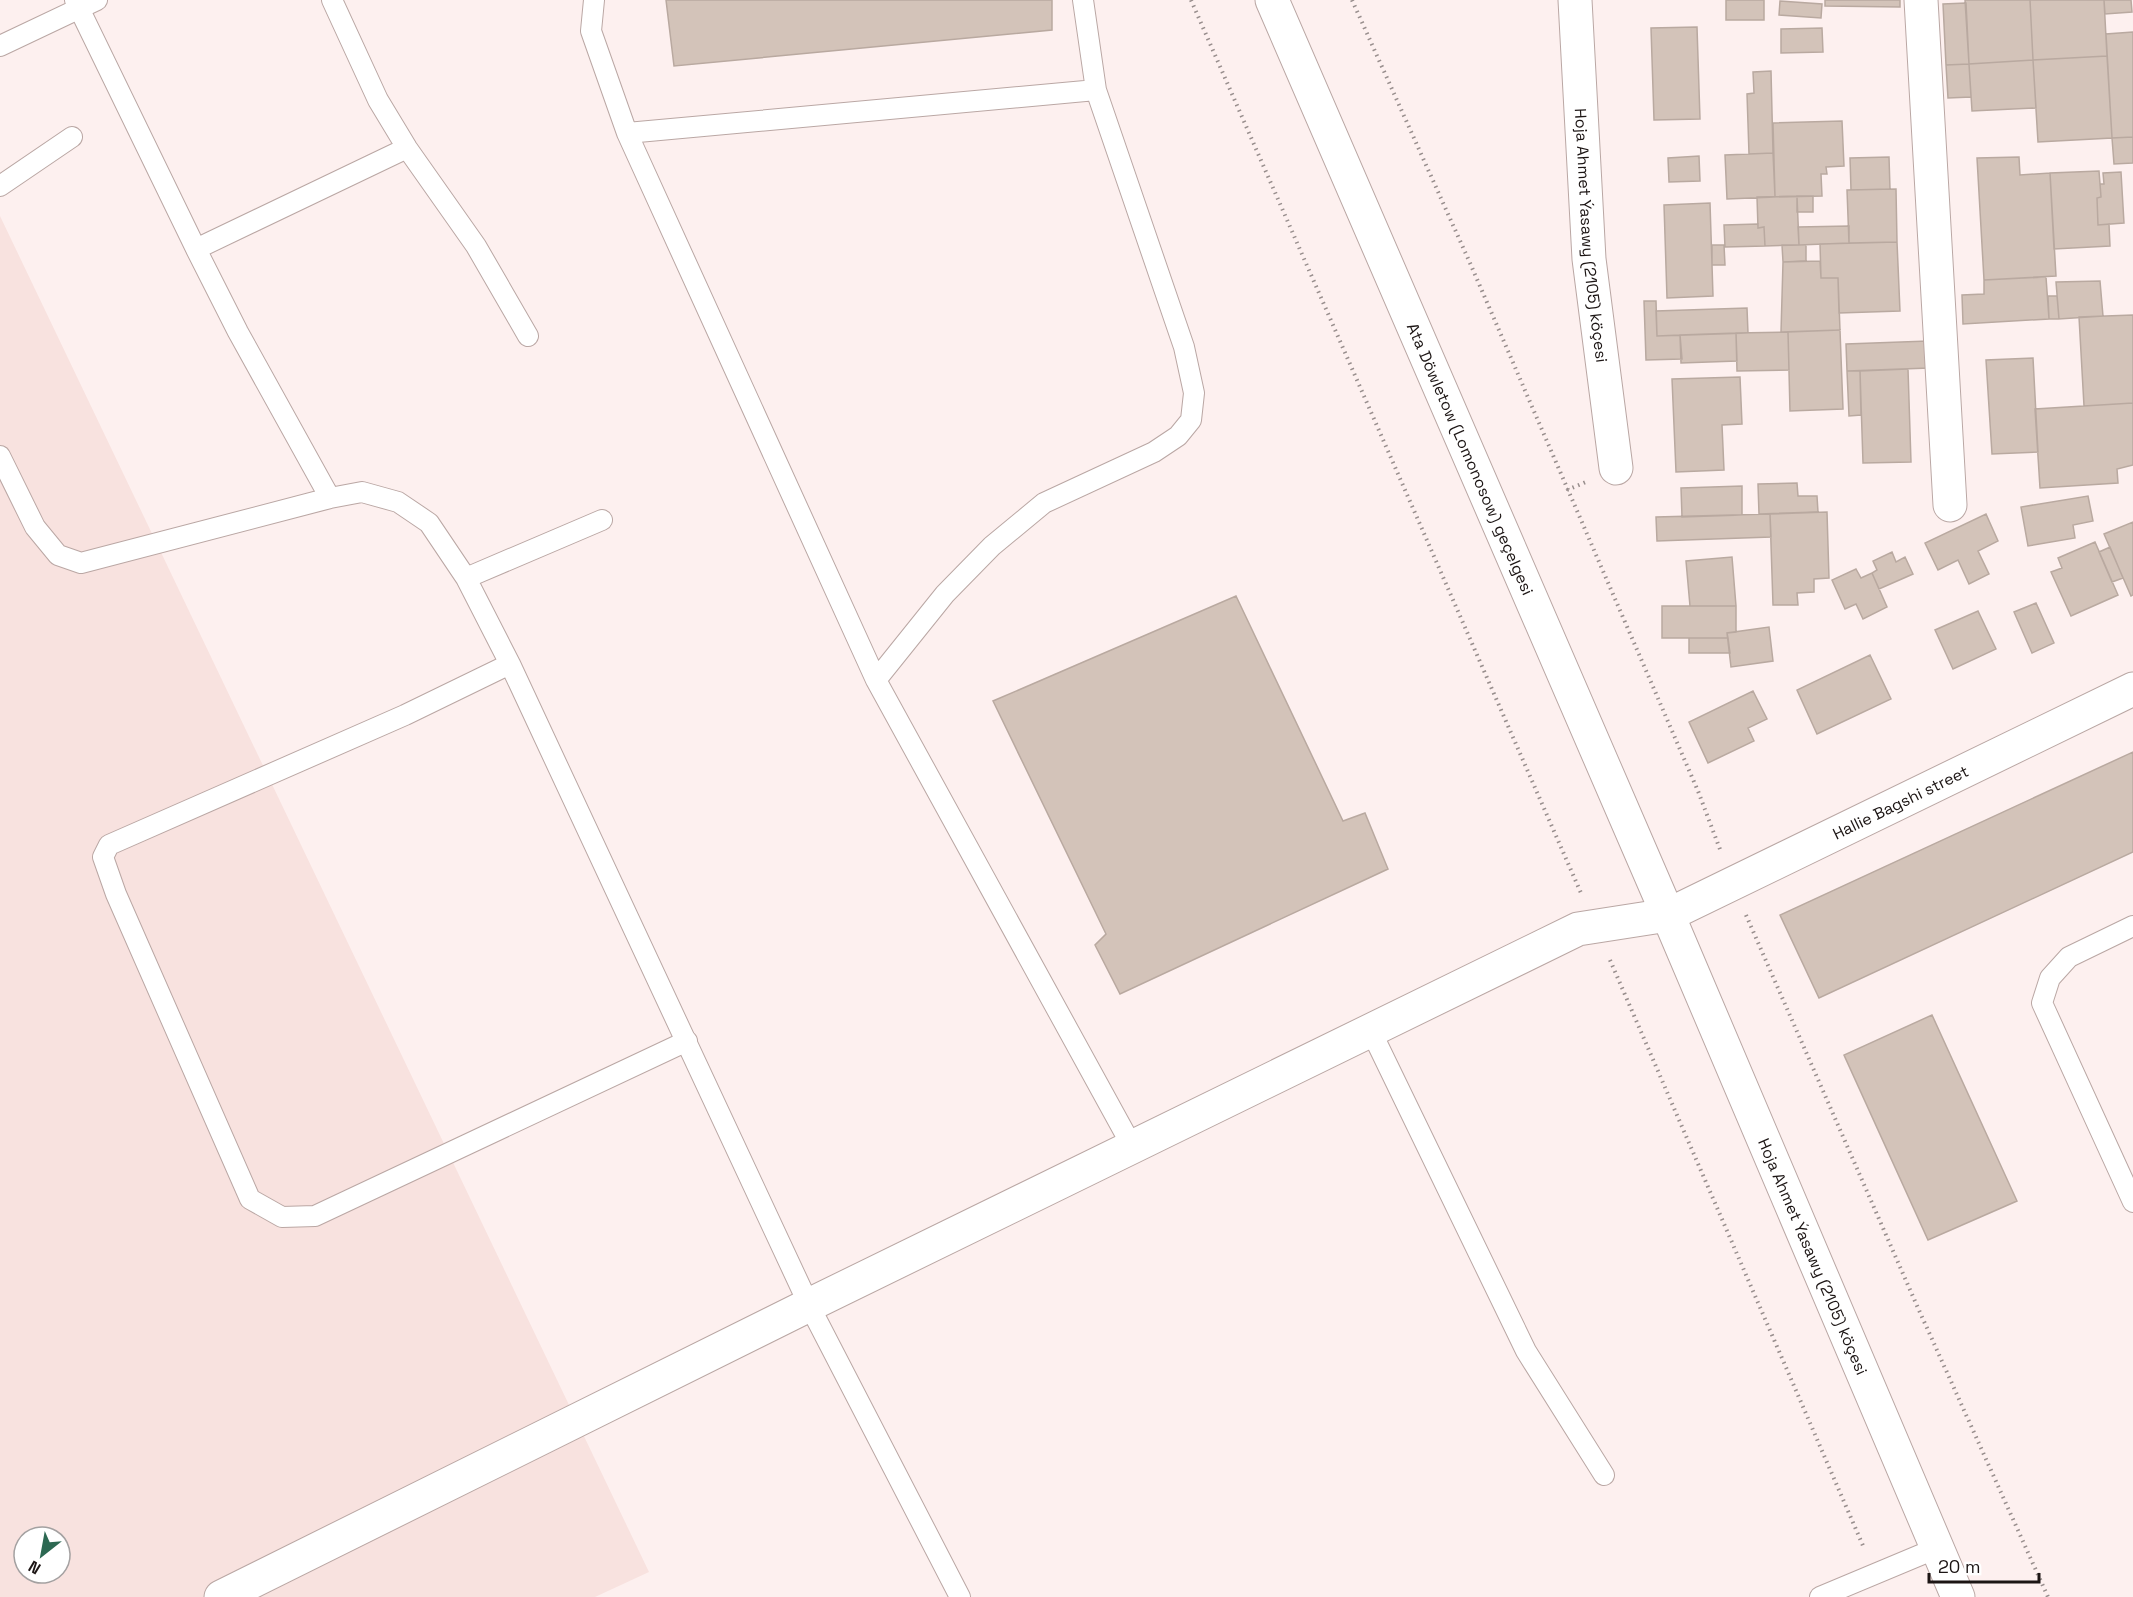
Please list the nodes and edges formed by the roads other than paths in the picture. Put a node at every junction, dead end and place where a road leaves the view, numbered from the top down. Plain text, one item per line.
1 (97, 0) edge
2 (332, 0) edge
3 (594, 0) edge
4 (1083, 0) edge
5 (1272, 0) edge
6 (1575, 0) edge
7 (1922, 0) edge
8 (77, 5) edge
9 (0, 46) edge
10 (1096, 90) junction
11 (627, 133) junction
12 (72, 137) dead end
13 (407, 148) junction
14 (0, 186) edge
15 (196, 249) junction
16 (528, 336) dead end
17 (0, 456) edge
18 (1616, 468) dead end
19 (330, 498) junction
20 (1950, 505) dead end
21 (602, 520) dead end
22 (466, 578) junction
23 (510, 664) junction
24 (876, 680) junction
25 (2133, 689) edge
26 (1668, 915) junction
27 (2133, 926) edge
28 (1371, 1031) junction
29 (687, 1041) junction
30 (1134, 1148) junction
31 (2133, 1202) edge
32 (809, 1305) junction
33 (1604, 1475) dead end
34 (1937, 1548) junction
35 (221, 1597) edge
36 (960, 1597) edge
37 (1820, 1597) edge
38 (1958, 1597) edge

1 - 8 lane
2 - 13 lane
3 - 11 lane
4 - 10 lane
5 - 26 street, Ata Döwletow (Lomonosow) geçelgesi
6 - 18 street, Hoja Ahmet Ýasawy (2105) köçesi
7 - 20 street
8 - 9 lane
8 - 15 lane
10 - 11 lane
10 - 24 lane
11 - 24 lane
12 - 14 lane
13 - 15 lane
13 - 16 lane
15 - 19 lane
17 - 19 lane
19 - 22 lane
21 - 22 lane
22 - 23 lane
23 - 29 lane
23 - 29 lane
24 - 30 lane
25 - 26 street, Hallie Bagshi street
26 - 28 street, Hallie Bagshi street
26 - 34 street, Hoja Ahmet Ýasawy (2105) köçesi
27 - 31 lane
28 - 30 street, Hallie Bagshi street
28 - 33 lane
29 - 32 lane
30 - 32 street, Hallie Bagshi street
32 - 35 street, Hallie Bagshi street
32 - 36 lane
34 - 37 lane
34 - 38 street, Hoja Ahmet Ýasawy (2105) köçesi

